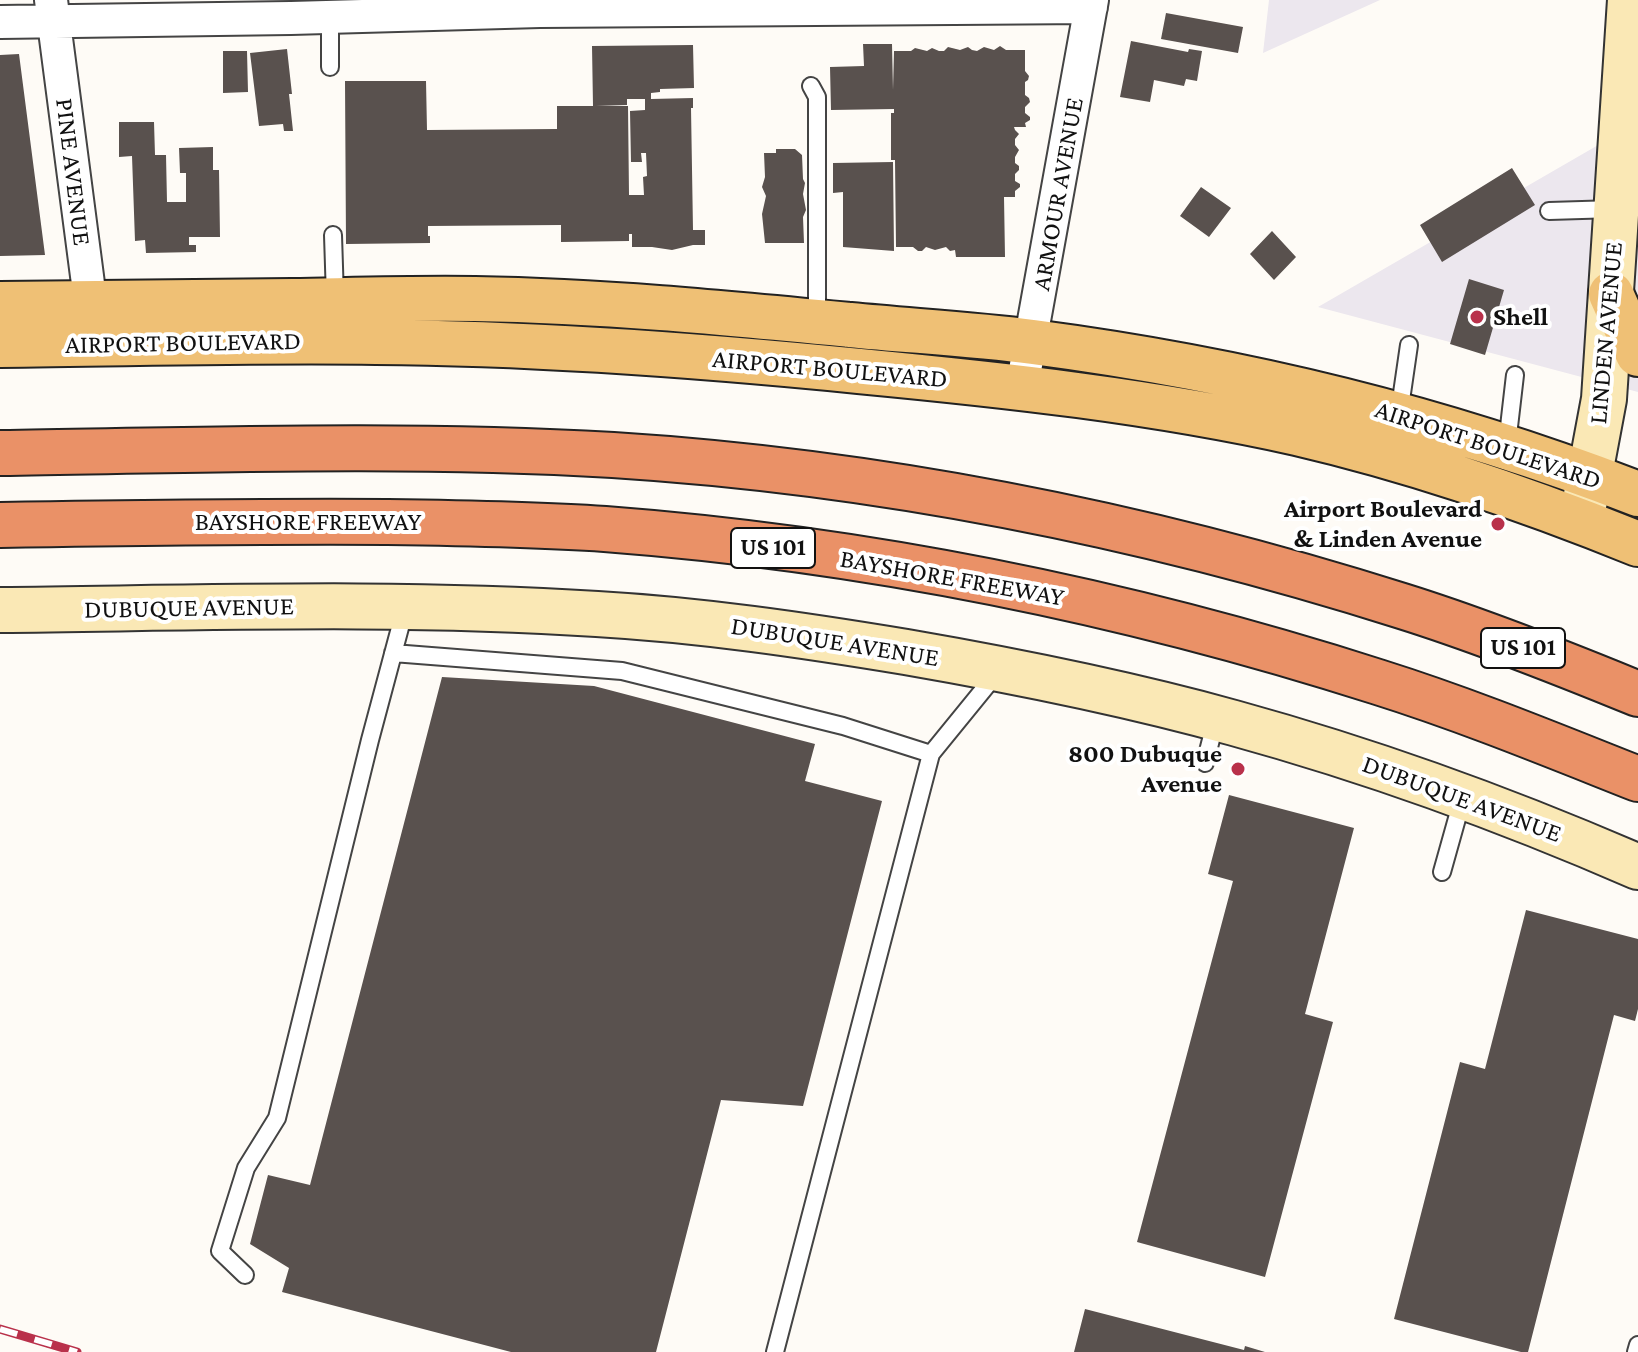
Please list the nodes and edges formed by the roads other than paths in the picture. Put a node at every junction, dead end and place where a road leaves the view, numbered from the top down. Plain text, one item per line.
1 (1630, 0) edge
2 (1091, 3) edge
3 (790, 4) edge
4 (539, 6) edge
5 (290, 9) edge
6 (53, 10) edge
7 (330, 17) junction
8 (0, 22) edge
9 (330, 67) dead end
10 (811, 86) dead end
11 (1616, 209) junction
12 (1549, 211) dead end
13 (333, 235) dead end
14 (1611, 294) junction
15 (335, 300) junction
16 (0, 304) edge
17 (817, 321) junction
18 (94, 323) junction
19 (1031, 342) junction
20 (0, 345) edge
21 (1409, 345) dead end
22 (1638, 354) edge
23 (1515, 375) dead end
24 (1022, 387) junction
25 (1399, 414) junction
26 (1507, 448) junction
27 (0, 453) edge
28 (1590, 475) junction
29 (1638, 494) edge
30 (1582, 521) junction
31 (0, 525) edge
32 (1638, 544) edge
33 (405, 607) junction
34 (1406, 607) junction
35 (0, 610) edge
36 (393, 653) junction
37 (1638, 663) edge
38 (1000, 669) junction
39 (1638, 694) edge
40 (1217, 719) junction
41 (1523, 733) junction
42 (931, 754) junction
43 (1205, 763) dead end
44 (1638, 779) edge
45 (1463, 797) junction
46 (1638, 798) edge
47 (1638, 867) edge
48 (1442, 872) dead end
49 (245, 1275) dead end
50 (1638, 1345) edge
51 (775, 1352) edge
52 (1636, 1352) edge

1 - 11 street, LINDEN AVENUE
2 - 3 street
2 - 19 street, ARMOUR AVENUE
3 - 4 street
4 - 7 street
5 - 6 street
5 - 7 street
6 - 8 street
6 - 18 street, PINE AVENUE
7 - 9 lane
10 - 17 lane
11 - 12 lane
11 - 14 street, LINDEN AVENUE
13 - 15 lane
14 - 22 main road
14 - 28 street, LINDEN AVENUE
15 - 17 main road, AIRPORT BOULEVARD
15 - 18 main road, AIRPORT BOULEVARD
16 - 18 main road, AIRPORT BOULEVARD
17 - 19 main road, AIRPORT BOULEVARD
18 - 20 main road, AIRPORT BOULEVARD
18 - 24 main road, AIRPORT BOULEVARD
19 - 24 street, ARMOUR AVENUE
19 - 25 main road, AIRPORT BOULEVARD
21 - 25 lane
23 - 26 lane
24 - 30 main road, AIRPORT BOULEVARD
25 - 26 main road, AIRPORT BOULEVARD
26 - 28 main road, AIRPORT BOULEVARD
27 - 34 highway, US 101
28 - 29 main road, AIRPORT BOULEVARD
28 - 30 street, LINDEN AVENUE
30 - 32 main road, AIRPORT BOULEVARD
31 - 41 highway, BAYSHORE FREEWAY / US 101
33 - 35 street, DUBUQUE AVENUE
33 - 36 lane
33 - 38 street, DUBUQUE AVENUE
34 - 37 highway
34 - 39 highway, US 101
36 - 42 lane
36 - 49 lane
38 - 40 street, DUBUQUE AVENUE
38 - 42 lane
40 - 43 lane
40 - 45 street, DUBUQUE AVENUE
41 - 44 highway, BAYSHORE FREEWAY / US 101
41 - 46 highway
42 - 51 lane
45 - 47 street, DUBUQUE AVENUE
45 - 48 lane
50 - 52 lane

